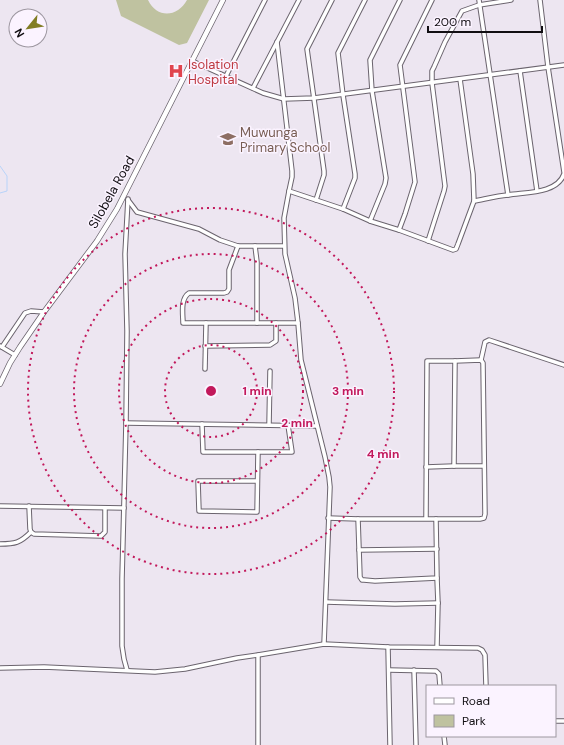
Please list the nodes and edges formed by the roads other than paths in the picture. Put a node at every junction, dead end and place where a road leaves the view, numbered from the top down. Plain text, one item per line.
1 (223, 0) edge
2 (265, 0) edge
3 (299, 0) edge
4 (332, 0) edge
5 (365, 0) edge
6 (400, 0) edge
7 (432, 0) edge
8 (511, 0) edge
9 (540, 0) edge
10 (479, 2) edge
11 (277, 42) junction
12 (192, 61) junction
13 (564, 65) edge
14 (548, 67) junction
15 (520, 71) junction
16 (226, 76) junction
17 (490, 76) junction
18 (460, 80) junction
19 (432, 83) junction
20 (402, 87) junction
21 (253, 88) junction
22 (372, 91) junction
23 (343, 95) junction
24 (284, 98) junction
25 (314, 98) junction
26 (564, 173) edge
27 (289, 191) junction
28 (537, 191) junction
29 (124, 194) junction
30 (508, 194) junction
31 (128, 199) junction
32 (316, 200) junction
33 (474, 201) junction
34 (343, 209) junction
35 (370, 221) junction
36 (399, 230) junction
37 (428, 241) junction
38 (238, 246) junction
39 (255, 246) junction
40 (284, 246) junction
41 (44, 312) junction
42 (206, 323) junction
43 (257, 323) junction
44 (276, 323) junction
45 (298, 323) junction
46 (1, 346) edge
47 (205, 346) junction
48 (15, 355) junction
49 (480, 360) junction
50 (455, 361) junction
51 (564, 365) edge
52 (205, 370) dead end
53 (270, 371) dead end
54 (0, 384) edge
55 (126, 423) junction
56 (202, 424) junction
57 (270, 425) junction
58 (288, 425) junction
59 (317, 426) junction
60 (258, 452) junction
61 (454, 466) junction
62 (484, 466) junction
63 (426, 467) junction
64 (257, 481) junction
65 (0, 506) edge
66 (29, 506) junction
67 (105, 508) junction
68 (124, 508) junction
69 (328, 518) junction
70 (358, 519) junction
71 (426, 519) junction
72 (436, 519) junction
73 (31, 532) junction
74 (0, 544) edge
75 (437, 549) junction
76 (359, 550) junction
77 (436, 578) junction
78 (326, 602) junction
79 (438, 602) junction
80 (324, 644) junction
81 (388, 647) junction
82 (437, 647) junction
83 (258, 655) junction
84 (0, 668) edge
85 (127, 670) junction
86 (389, 670) junction
87 (414, 670) junction
88 (440, 685) edge
89 (486, 685) edge
90 (258, 745) edge
91 (390, 745) edge
92 (416, 745) edge

1 - 12 street, Silobela Road
2 - 16 street
3 - 11 street
4 - 25 street
5 - 23 street
6 - 22 street
7 - 20 street
8 - 10 street
9 - 14 street
10 - 17 street
10 - 19 street
11 - 21 street
11 - 24 street
12 - 16 street
12 - 29 street, Silobela Road
13 - 14 street
14 - 15 street
14 - 26 street
15 - 17 street
15 - 28 street
16 - 21 street
17 - 18 street
17 - 30 street
18 - 19 street
18 - 33 street
19 - 20 street
19 - 37 street
20 - 22 street
20 - 36 street
21 - 24 street
22 - 23 street
22 - 35 street
23 - 25 street
23 - 34 street
24 - 25 street
24 - 27 street
25 - 32 street
26 - 28 street
27 - 32 street
27 - 40 street
28 - 30 street
29 - 31 street
29 - 41 street, Silobela Road
30 - 33 street
31 - 38 street
31 - 55 street
32 - 34 street
33 - 37 street
34 - 35 street
35 - 36 street
36 - 37 street
38 - 39 street
38 - 42 street
39 - 40 street
39 - 43 street
40 - 45 street
41 - 46 street
41 - 48 street, Silobela Road
42 - 43 street
42 - 47 street
43 - 44 street
44 - 45 street
44 - 47 street
45 - 59 street
46 - 48 street
47 - 52 street
48 - 54 street, Silobela Road
49 - 50 street
49 - 51 street
49 - 62 street
50 - 61 street
50 - 63 street
53 - 57 street
55 - 56 street
55 - 68 street
56 - 57 street
56 - 60 street
57 - 58 street
58 - 59 street
58 - 60 street
59 - 69 street
60 - 64 street
61 - 62 street
61 - 63 street
62 - 72 street
63 - 71 street
64 - 64 street
65 - 66 street
66 - 67 street
66 - 73 street
67 - 68 street
67 - 73 street
68 - 85 street
69 - 70 street
69 - 78 street
70 - 71 street
70 - 76 street
71 - 72 street
72 - 75 street
73 - 74 street
75 - 76 street
75 - 77 street
76 - 77 street
77 - 79 street
78 - 79 street
78 - 80 street
79 - 82 street
80 - 81 street
80 - 83 street
81 - 82 street
81 - 86 street
82 - 89 street
83 - 85 street
83 - 90 street
84 - 85 street
86 - 87 street
86 - 91 street
87 - 88 street
87 - 92 street

